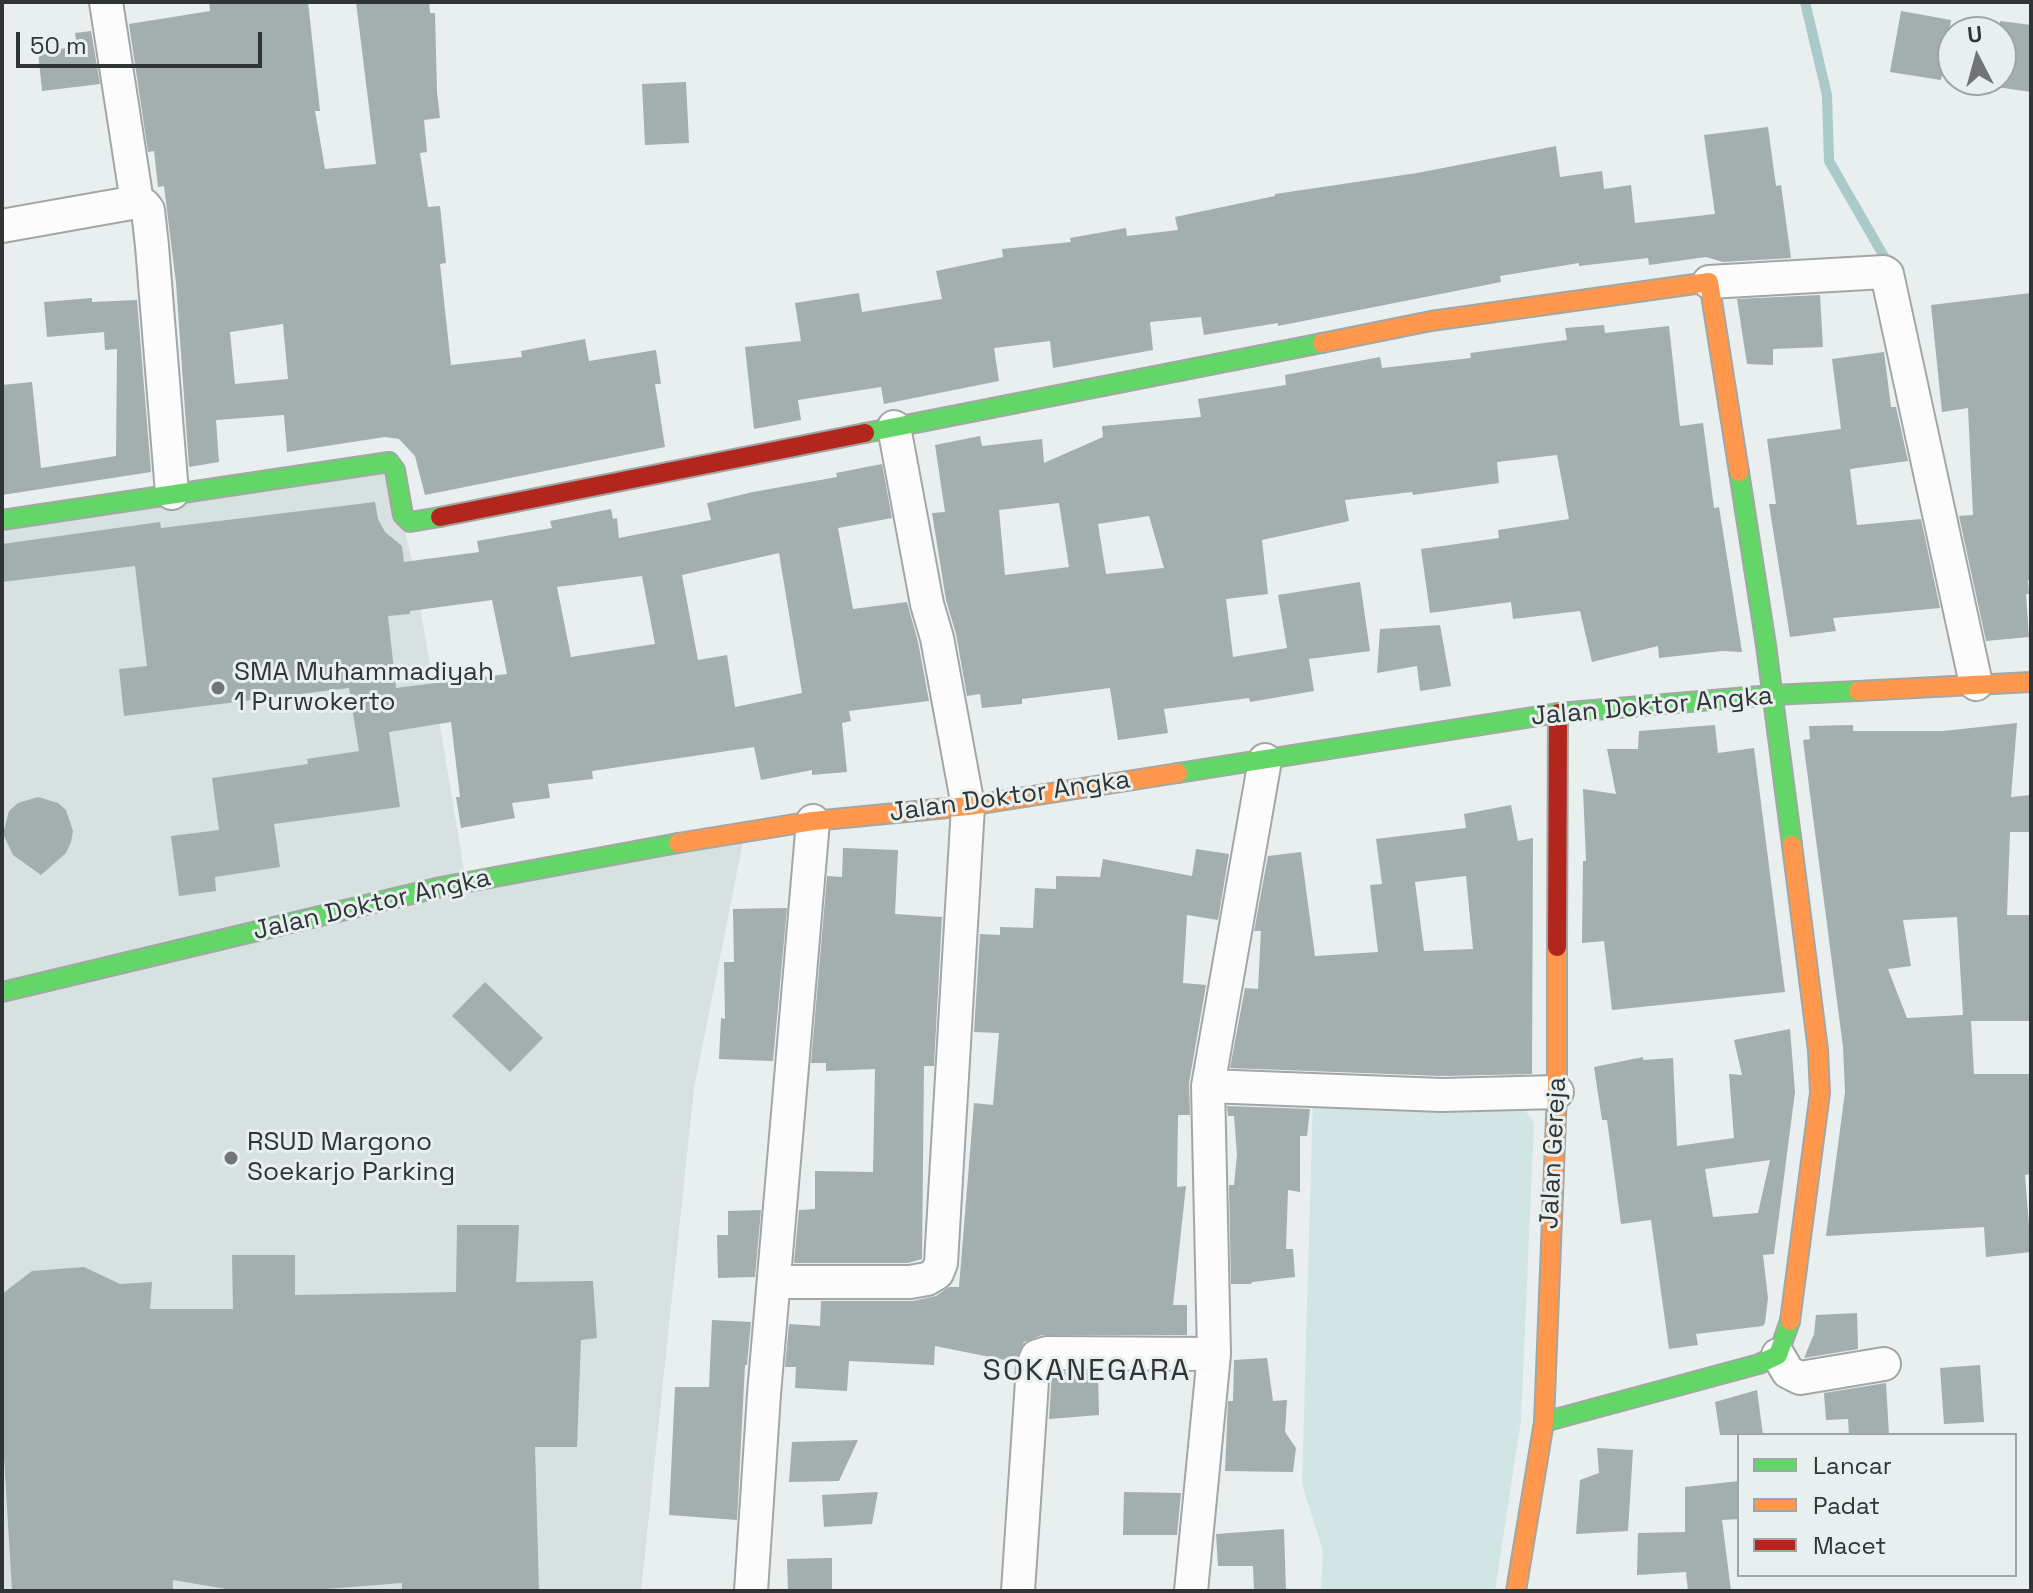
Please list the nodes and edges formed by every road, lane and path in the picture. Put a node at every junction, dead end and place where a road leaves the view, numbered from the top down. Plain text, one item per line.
1 (106, 2) edge
2 (137, 202) junction
3 (2, 226) edge
4 (1709, 282) junction
5 (894, 427) junction
6 (172, 493) junction
7 (2, 520) edge
8 (2031, 682) edge
9 (1976, 684) junction
10 (1772, 695) junction
11 (1558, 713) junction
12 (1265, 760) junction
13 (968, 806) junction
14 (813, 821) junction
15 (2, 992) edge
16 (1208, 1086) junction
17 (1557, 1092) junction
18 (776, 1282) junction
19 (1214, 1354) junction
20 (1778, 1355) junction
21 (1884, 1364) dead end
22 (1544, 1422) junction
23 (751, 1591) edge
24 (1018, 1591) edge
25 (1191, 1591) edge
26 (1516, 1591) edge

1 - 2 street
2 - 3 street
2 - 6 street
4 - 5 street
4 - 9 street
4 - 10 street
5 - 6 street
5 - 13 street
6 - 7 street
8 - 9 street, Jalan Doktor Angka
9 - 10 street, Jalan Doktor Angka
10 - 11 street, Jalan Doktor Angka
10 - 20 street
11 - 12 street, Jalan Doktor Angka
11 - 17 street, Jalan Gereja
12 - 13 street, Jalan Doktor Angka
12 - 16 street
13 - 14 street, Jalan Doktor Angka
13 - 18 street
14 - 15 street, Jalan Doktor Angka
14 - 18 street
16 - 17 street
16 - 19 street
17 - 22 street, Jalan Gereja
18 - 23 street
19 - 24 street
19 - 25 street
20 - 21 street
20 - 22 street
22 - 26 street, Jalan Gereja

